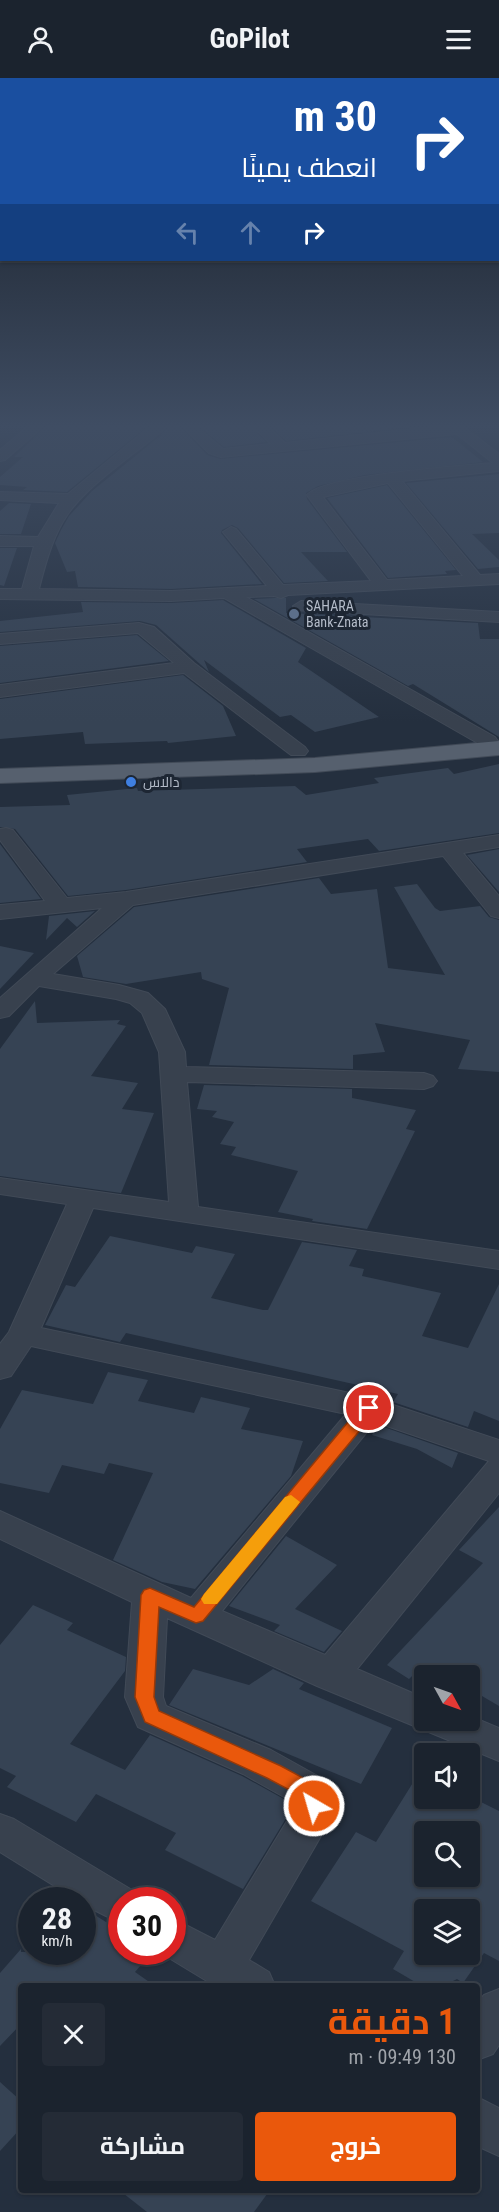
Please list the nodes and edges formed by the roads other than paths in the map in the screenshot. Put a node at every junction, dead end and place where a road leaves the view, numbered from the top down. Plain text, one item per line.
1 (52, 524) edge
2 (336, 524) edge
3 (429, 524) edge
4 (231, 532) dead end
5 (0, 541) edge
6 (43, 542) junction
7 (499, 579) edge
8 (475, 580) junction
9 (384, 587) junction
10 (281, 592) junction
11 (0, 594) edge
12 (29, 595) junction
13 (236, 598) junction
14 (499, 617) edge
15 (0, 639) edge
16 (188, 667) junction
17 (0, 691) edge
18 (495, 743) edge
19 (298, 751) junction
20 (0, 761) edge
21 (122, 765) junction
22 (0, 776) edge
23 (6, 834) dead end
24 (499, 841) edge
25 (449, 849) junction
26 (126, 899) junction
27 (61, 906) junction
28 (499, 911) edge
29 (0, 912) edge
30 (34, 978) junction
31 (0, 1011) edge
32 (174, 1074) junction
33 (424, 1081) dead end
34 (0, 1185) edge
35 (84, 1197) junction
36 (184, 1212) junction
37 (499, 1260) edge
38 (23, 1334) junction
39 (0, 1368) edge
40 (369, 1408) junction
41 (499, 1452) edge
42 (499, 1470) edge
43 (0, 1524) edge
44 (150, 1595) junction
45 (196, 1616) junction
46 (330, 1676) junction
47 (414, 1710) edge
48 (466, 1731) edge
49 (499, 1745) edge
50 (0, 1831) edge
51 (108, 1897) edge
52 (186, 1945) edge
53 (238, 1977) edge
54 (499, 2009) edge
55 (480, 2035) edge
56 (480, 2122) edge
57 (499, 2133) edge

1 - 6 street
2 - 9 street
3 - 8 street
4 - 10 street
5 - 6 street
6 - 12 street
7 - 8 street
8 - 9 street
9 - 10 street
10 - 13 street
11 - 12 street
12 - 13 street
13 - 14 street
13 - 18 street
15 - 16 street
16 - 17 street
16 - 19 street
18 - 19 main road
18 - 21 main road
19 - 21 main road
20 - 21 main road
21 - 22 main road
23 - 27 street
24 - 25 street
25 - 26 street
25 - 28 street
26 - 27 street
26 - 30 street
27 - 29 street
30 - 31 street
30 - 32 street
32 - 33 street
32 - 36 street
34 - 35 street
35 - 36 street
35 - 38 street
36 - 37 street
38 - 39 street
38 - 40 street
40 - 41 street
40 - 45 street
42 - 46 street
43 - 44 street
44 - 45 street
44 - 53 street
45 - 46 street
46 - 47 street
48 - 49 street
50 - 51 street
52 - 53 street
54 - 55 street
56 - 57 street

